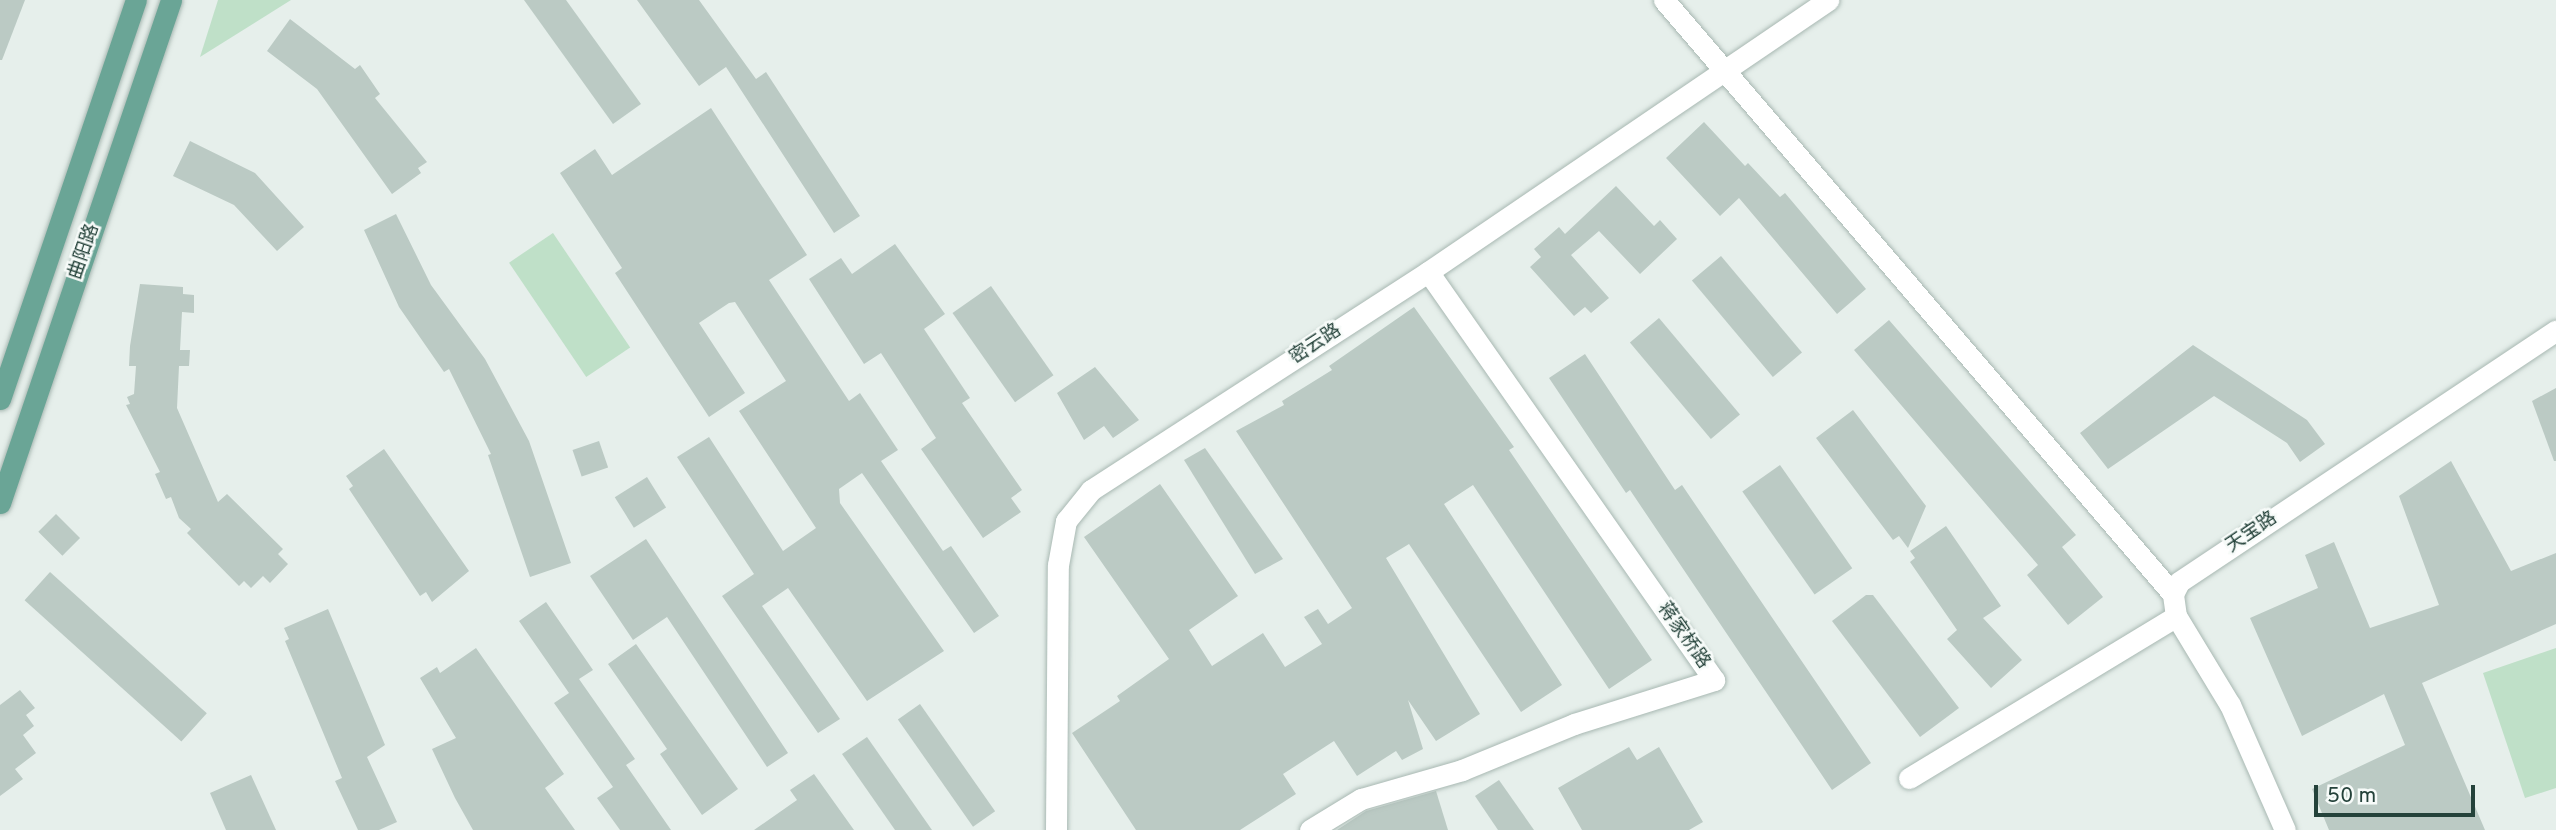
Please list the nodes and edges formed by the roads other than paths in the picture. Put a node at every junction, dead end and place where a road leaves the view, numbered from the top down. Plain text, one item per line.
1 (136, 0) edge
2 (171, 0) edge
3 (1664, 0) edge
4 (1828, 0) edge
5 (1726, 71) junction
6 (1428, 272) junction
7 (2556, 331) edge
8 (0, 399) edge
9 (0, 503) edge
10 (2172, 594) junction
11 (2176, 616) junction
12 (1909, 778) dead end
13 (1056, 830) edge
14 (1310, 830) edge
15 (2285, 830) edge

1 - 8 main road, 曲阳路
2 - 9 main road, 曲阳路
3 - 5 street
4 - 5 street, 密云路
5 - 6 street, 密云路
5 - 10 street
6 - 13 street, 密云路
6 - 14 street, 蒋家桥路
7 - 10 street, 天宝路
10 - 11 street
11 - 12 street
11 - 15 street

